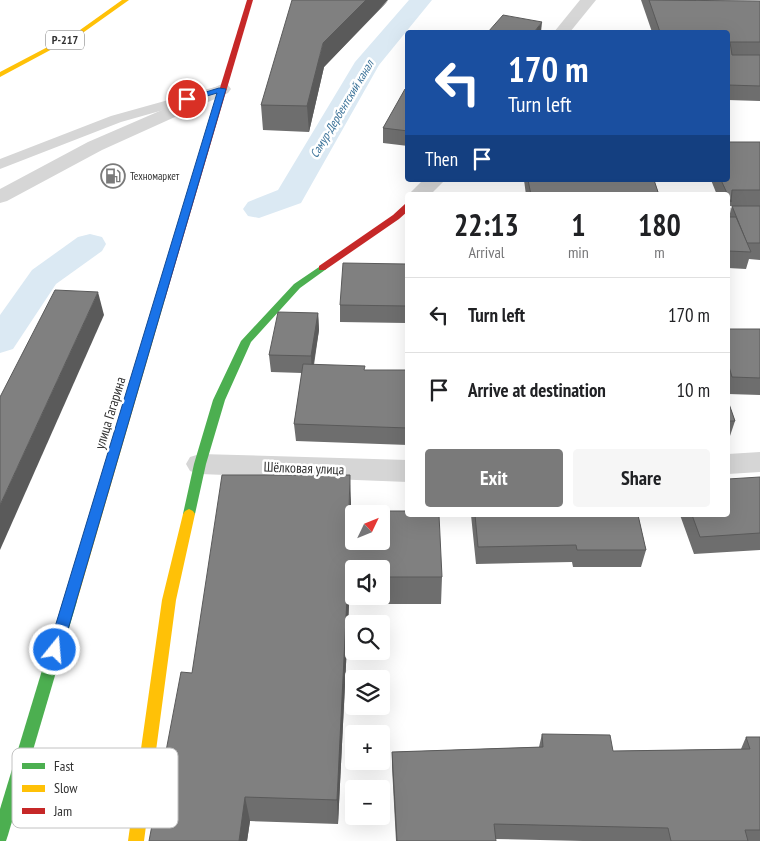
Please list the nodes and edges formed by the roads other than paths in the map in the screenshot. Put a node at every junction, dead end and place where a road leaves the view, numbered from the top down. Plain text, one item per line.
1 (126, 0) edge
2 (250, 0) edge
3 (588, 0) edge
4 (564, 30) edge
5 (0, 75) edge
6 (222, 89) junction
7 (0, 164) edge
8 (433, 182) edge
9 (421, 192) edge
10 (0, 197) edge
11 (404, 213) edge
12 (730, 214) edge
13 (760, 214) edge
14 (760, 462) edge
15 (200, 464) junction
16 (730, 464) edge
17 (405, 471) edge
18 (26, 748) edge
19 (149, 748) edge
20 (12, 795) edge
21 (138, 828) edge
22 (0, 835) edge
23 (136, 841) edge

1 - 5 main road, Р-217
2 - 6 main road, улица Гагарина
3 - 4 street
6 - 7 lane
6 - 10 street
6 - 18 main road, улица Гагарина
8 - 9 street
11 - 15 main road
12 - 13 street
14 - 16 street
15 - 17 street, Шёлковая улица
15 - 19 main road
20 - 22 main road, улица Гагарина
21 - 23 main road

